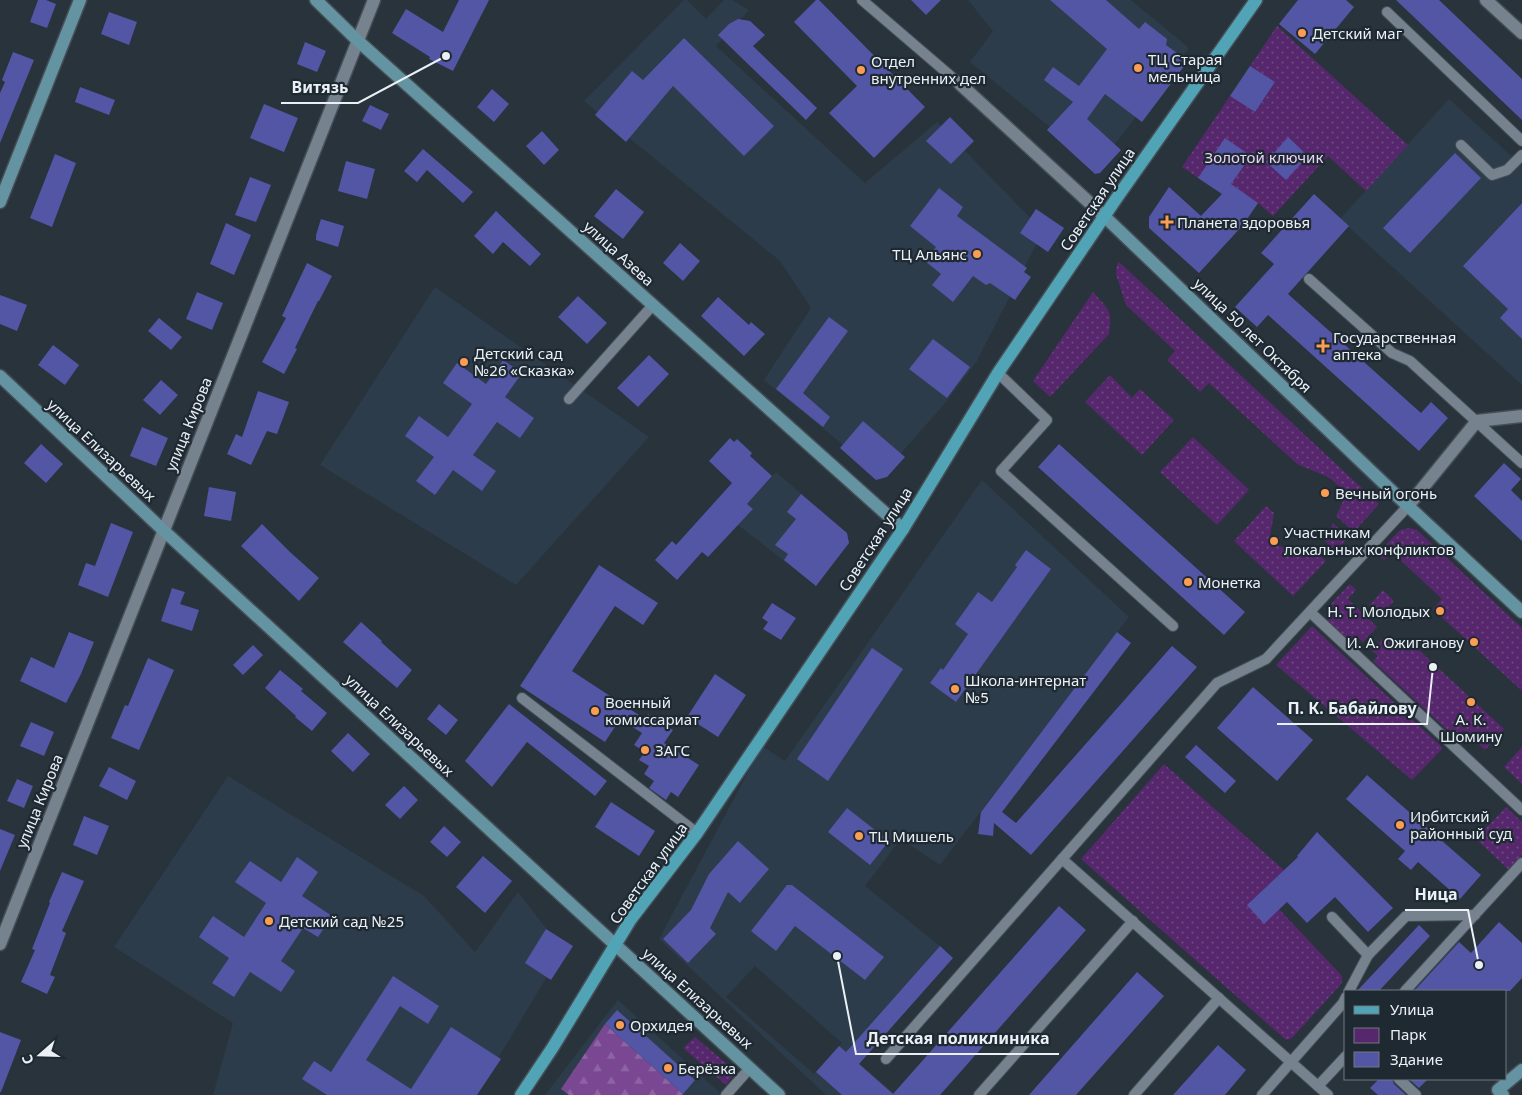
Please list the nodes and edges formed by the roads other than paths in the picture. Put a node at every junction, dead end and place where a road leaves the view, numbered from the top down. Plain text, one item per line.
1 (80, 0) edge
2 (316, 0) edge
3 (374, 0) edge
4 (862, 0) edge
5 (1256, 0) edge
6 (1486, 0) edge
7 (1387, 12) dead end
8 (1522, 33) edge
9 (357, 40) junction
10 (960, 84) joint
11 (1522, 141) edge
12 (1461, 145) dead end
13 (1522, 155) edge
14 (0, 202) edge
15 (1104, 216) junction
16 (1309, 279) dead end
17 (653, 305) junction
18 (998, 374) junction
19 (0, 376) edge
20 (569, 399) dead end
21 (1522, 416) edge
22 (1478, 421) junction
23 (1522, 463) edge
24 (1408, 506) junction
25 (902, 529) junction
26 (164, 530) junction
27 (1310, 612) junction
28 (1522, 612) edge
29 (1172, 626) dead end
30 (522, 698) dead end
31 (1522, 810) edge
32 (697, 833) junction
33 (1062, 859) junction
34 (1522, 864) edge
35 (1475, 915) junction
36 (1332, 917) dead end
37 (1133, 922) junction
38 (0, 944) edge
39 (616, 946) junction
40 (1368, 955) junction
41 (1350, 990) edge
42 (1406, 990) edge
43 (1220, 998) junction
44 (1344, 1003) edge
45 (1344, 1058) edge
46 (886, 1059) dead end
47 (1291, 1062) junction
48 (750, 1068) junction
49 (1522, 1070) edge
50 (1400, 1080) edge
51 (1318, 1086) junction
52 (1498, 1093) edge
53 (521, 1095) edge
54 (726, 1095) edge
55 (780, 1095) edge
56 (980, 1095) edge
57 (1134, 1095) edge
58 (1262, 1095) edge
59 (1328, 1095) edge
60 (1416, 1095) edge

1 - 14 street
2 - 9 street, улица Азева
3 - 9 street, улица Кирова
4 - 10 lane
5 - 15 main road, Советская улица
6 - 8 street
7 - 11 lane
9 - 17 street, улица Азева
9 - 26 street, улица Кирова
10 - 15 street, улица 50 лет Октября
12 - 13 lane
15 - 18 main road, Советская улица
15 - 24 street, улица 50 лет Октября
16 - 22 lane
17 - 20 lane
17 - 25 street, улица Азева
18 - 25 main road, Советская улица
18 - 29 lane
19 - 26 street, улица Елизарьевых
21 - 22 street
22 - 23 lane
22 - 24 street
24 - 27 lane
24 - 28 street, улица 50 лет Октября
25 - 32 main road, Советская улица
26 - 38 street, улица Кирова
26 - 39 street, улица Елизарьевых
27 - 31 lane
27 - 33 lane
30 - 32 lane
32 - 39 main road, Советская улица
33 - 37 lane
33 - 46 lane
34 - 35 lane
35 - 40 lane
35 - 42 lane
36 - 40 lane
37 - 43 lane
37 - 56 lane
39 - 48 street, улица Елизарьевых
39 - 53 main road, Советская улица
40 - 41 lane
43 - 47 lane
43 - 57 lane
44 - 47 lane
45 - 51 lane
47 - 51 lane
47 - 58 lane
48 - 54 lane
48 - 55 street, улица Елизарьевых
49 - 52 street
50 - 60 lane
51 - 59 lane

